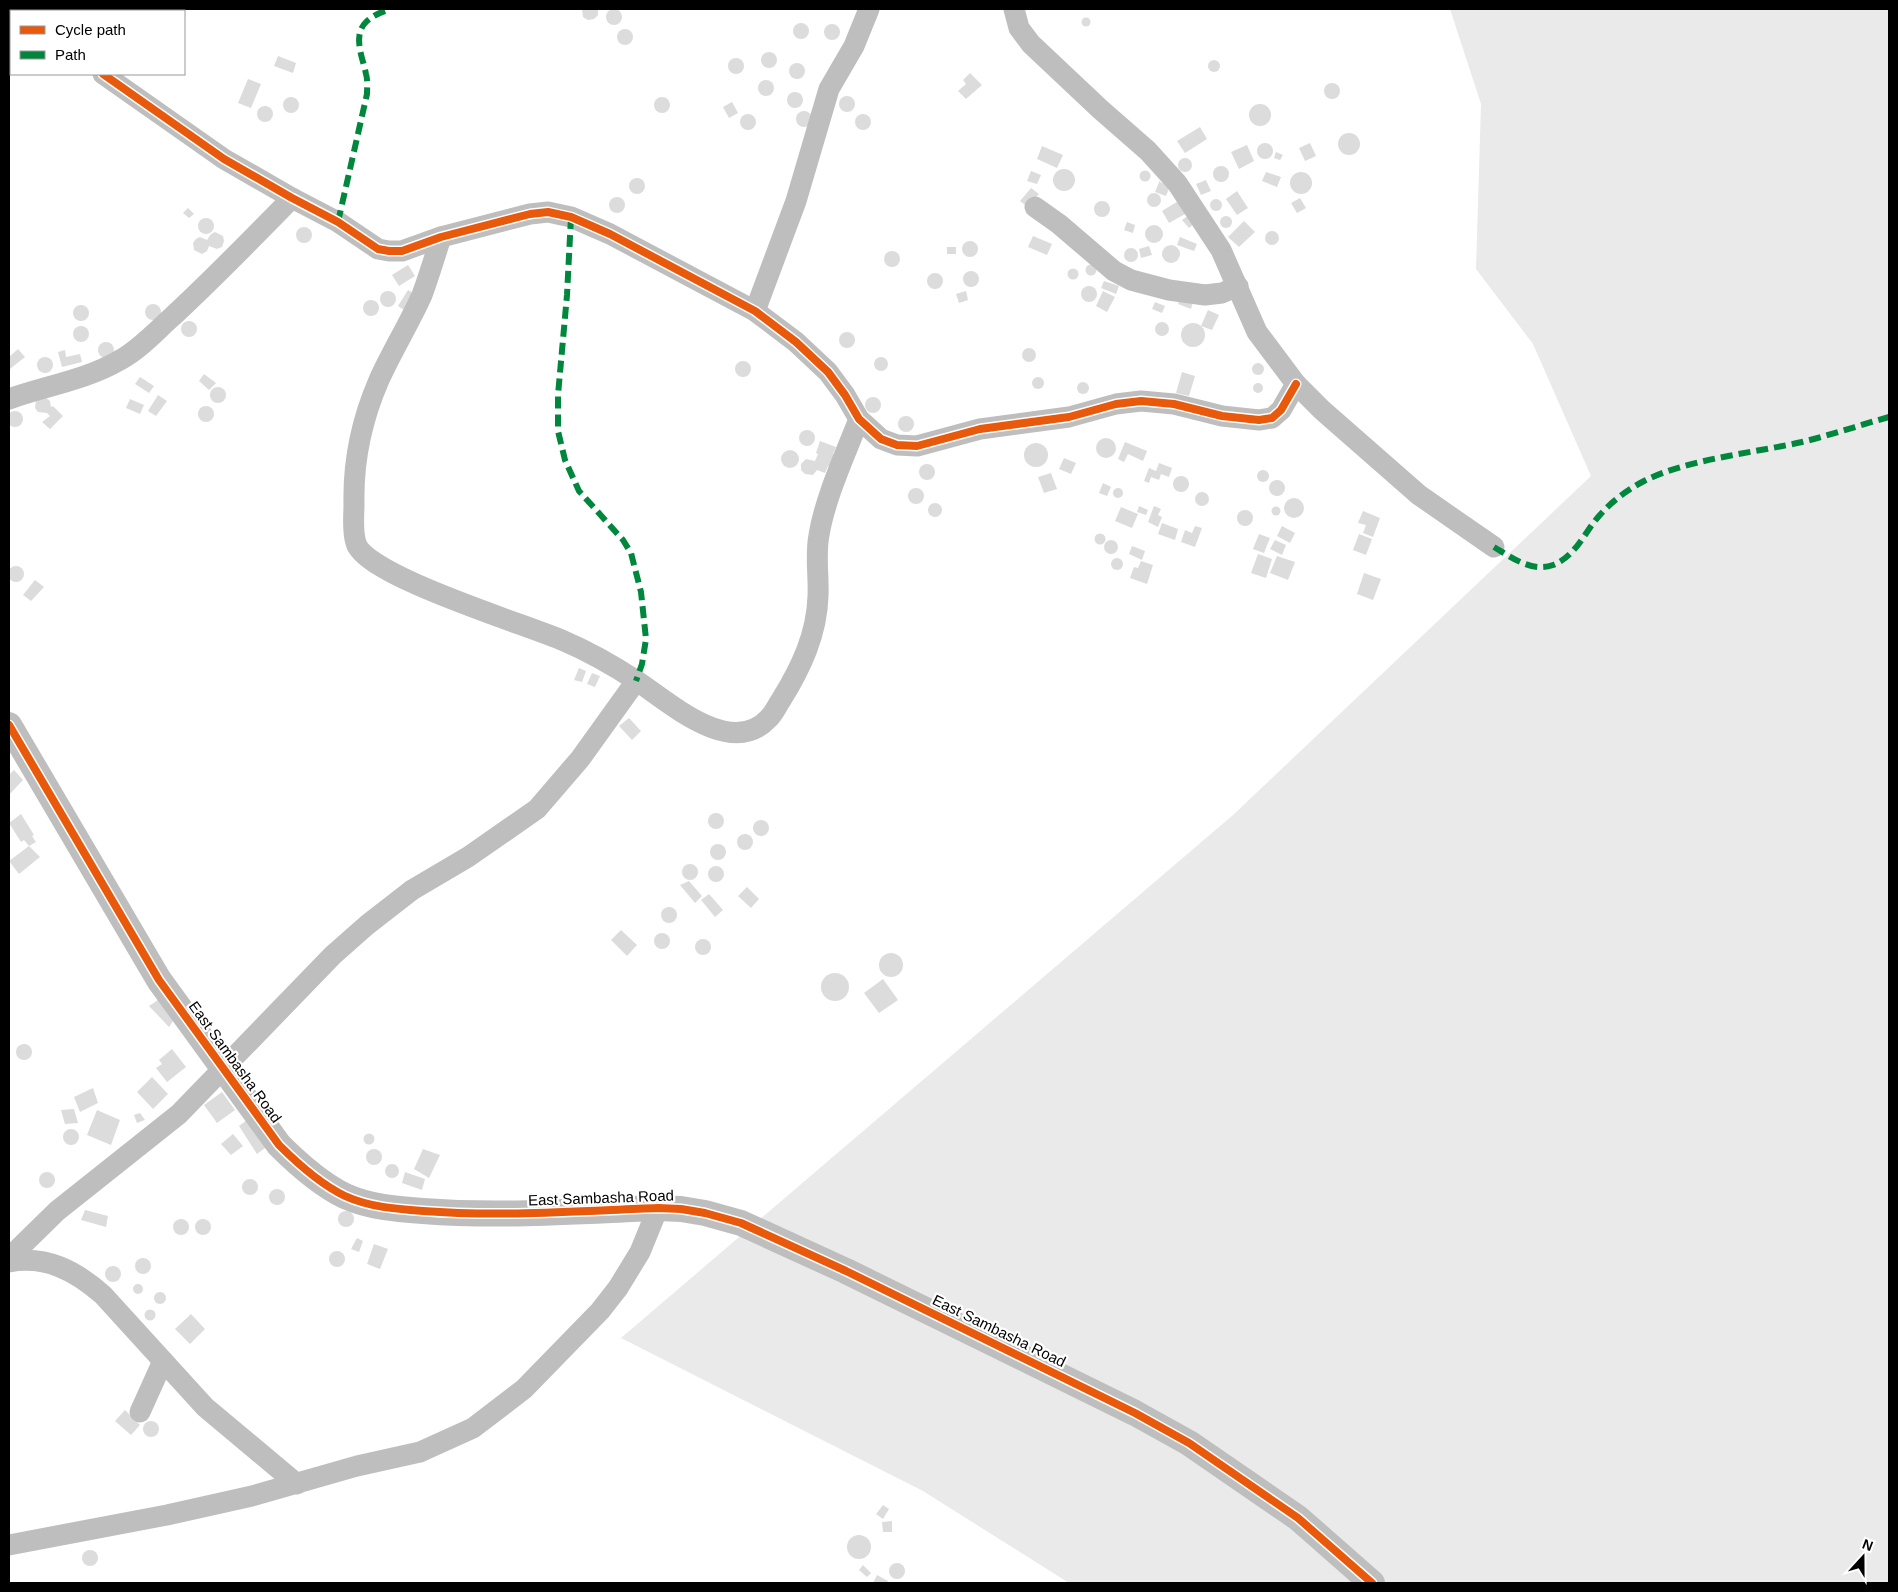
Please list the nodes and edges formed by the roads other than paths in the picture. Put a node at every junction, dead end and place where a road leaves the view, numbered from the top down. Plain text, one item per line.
1 (869, 9) edge
2 (1014, 9) edge
3 (104, 75) edge
4 (292, 198) junction
5 (1035, 207) dead end
6 (441, 237) junction
7 (1238, 286) junction
8 (754, 311) junction
9 (1296, 384) junction
10 (9, 399) edge
11 (858, 420) junction
12 (1494, 547) dead end
13 (636, 680) junction
14 (9, 725) edge
15 (224, 1069) junction
16 (658, 1208) junction
17 (9, 1258) edge
18 (9, 1262) edge
19 (163, 1361) junction
20 (140, 1412) dead end
21 (297, 1484) junction
22 (9, 1545) edge
23 (1372, 1583) edge

1 - 8 street
2 - 7 street
3 - 4 street
4 - 6 street
4 - 10 street
5 - 7 street
6 - 8 street
6 - 13 street
7 - 9 street
8 - 11 street
9 - 11 street
9 - 12 street
11 - 13 street
13 - 15 street
14 - 15 street, East Sambasha Road
15 - 16 street, East Sambasha Road
15 - 17 street
16 - 21 street
16 - 23 street, East Sambasha Road
18 - 19 street
19 - 20 street
19 - 21 street
21 - 22 street

